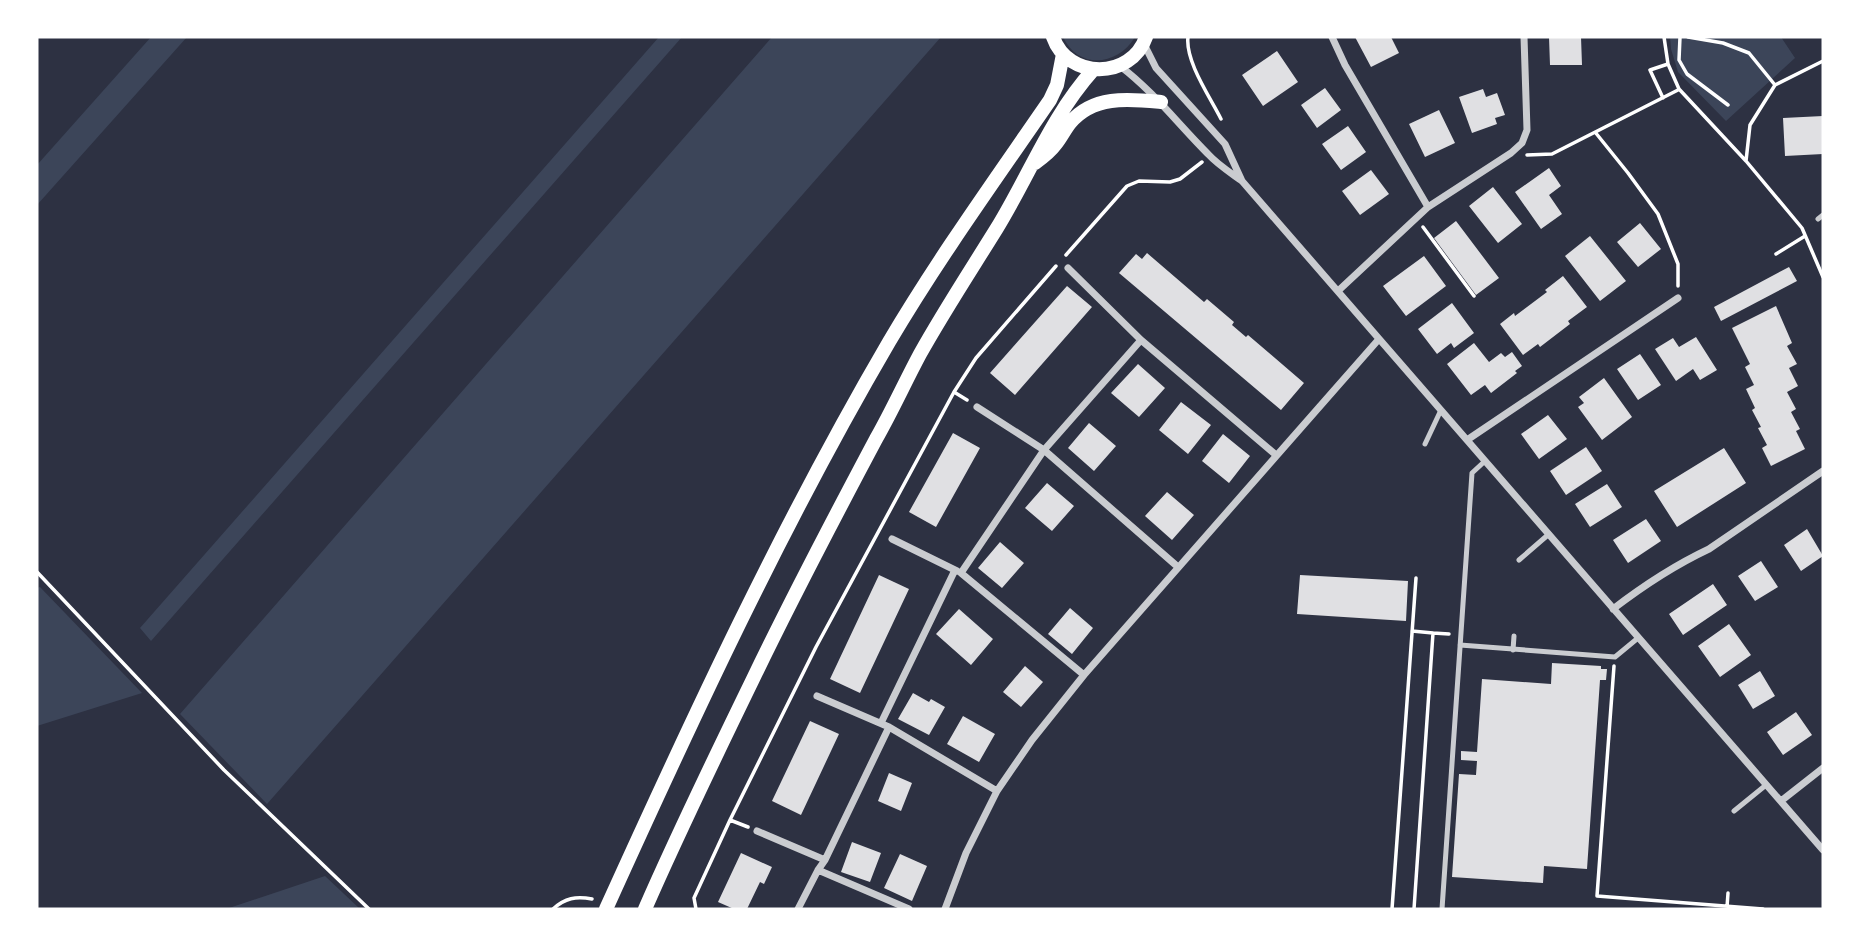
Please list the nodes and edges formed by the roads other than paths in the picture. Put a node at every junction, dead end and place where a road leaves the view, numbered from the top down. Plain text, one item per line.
1 (1053, 37) edge
2 (1332, 37) edge
3 (1524, 37) edge
4 (1145, 40) edge
5 (1063, 54) junction
6 (1120, 66) junction
7 (1093, 70) junction
8 (1161, 102) junction
9 (1032, 167) junction
10 (1242, 181) junction
11 (1428, 207) junction
12 (1068, 268) dead end
13 (1338, 291) junction
14 (1678, 298) road end
15 (1379, 339) junction
16 (1141, 340) junction
17 (977, 407) dead end
18 (1441, 410) junction
19 (1467, 440) junction
20 (1425, 444) dead end
21 (1044, 450) junction
22 (1276, 455) junction
23 (1485, 461) junction
24 (1823, 471) edge
25 (1549, 534) junction
26 (891, 539) dead end
27 (1519, 560) dead end
28 (1178, 567) junction
29 (958, 571) junction
30 (1613, 609) junction
31 (1514, 636) dead end
32 (1638, 638) junction
33 (1460, 645) junction
34 (1513, 650) junction
35 (1084, 676) junction
36 (817, 696) dead end
37 (885, 725) junction
38 (1823, 768) edge
39 (1766, 785) junction
40 (997, 792) junction
41 (1781, 801) junction
42 (1734, 811) dead end
43 (757, 831) road end
44 (1823, 850) edge
45 (825, 860) junction
46 (818, 870) junction
47 (606, 909) edge
48 (645, 909) edge
49 (799, 909) edge
50 (909, 909) edge
51 (945, 909) edge
52 (1442, 909) edge

1 - 5 main road
2 - 11 street
3 - 11 street
4 - 6 main road
4 - 10 street
5 - 7 main road
5 - 47 main road
6 - 7 main road
6 - 8 street
7 - 9 main road
8 - 9 main road
8 - 10 street
9 - 48 main road
10 - 13 street
11 - 13 street
12 - 16 street
13 - 15 street
14 - 19 street
15 - 18 street
15 - 22 street
16 - 21 street
16 - 22 street
17 - 21 street
18 - 19 street
18 - 20 lane
19 - 23 street
21 - 28 street
21 - 29 street
22 - 28 street
23 - 25 street
23 - 33 lane
24 - 30 street
25 - 27 lane
25 - 30 street
26 - 29 street
28 - 35 street
29 - 35 street
29 - 37 street
30 - 32 street
31 - 34 lane
32 - 34 lane
32 - 39 street
33 - 34 lane
33 - 52 lane
35 - 40 street
36 - 37 street
37 - 40 street
37 - 45 street
38 - 41 street
39 - 41 street
39 - 42 lane
40 - 51 street
41 - 44 street
43 - 45 street
45 - 46 street
46 - 49 street
46 - 50 street

